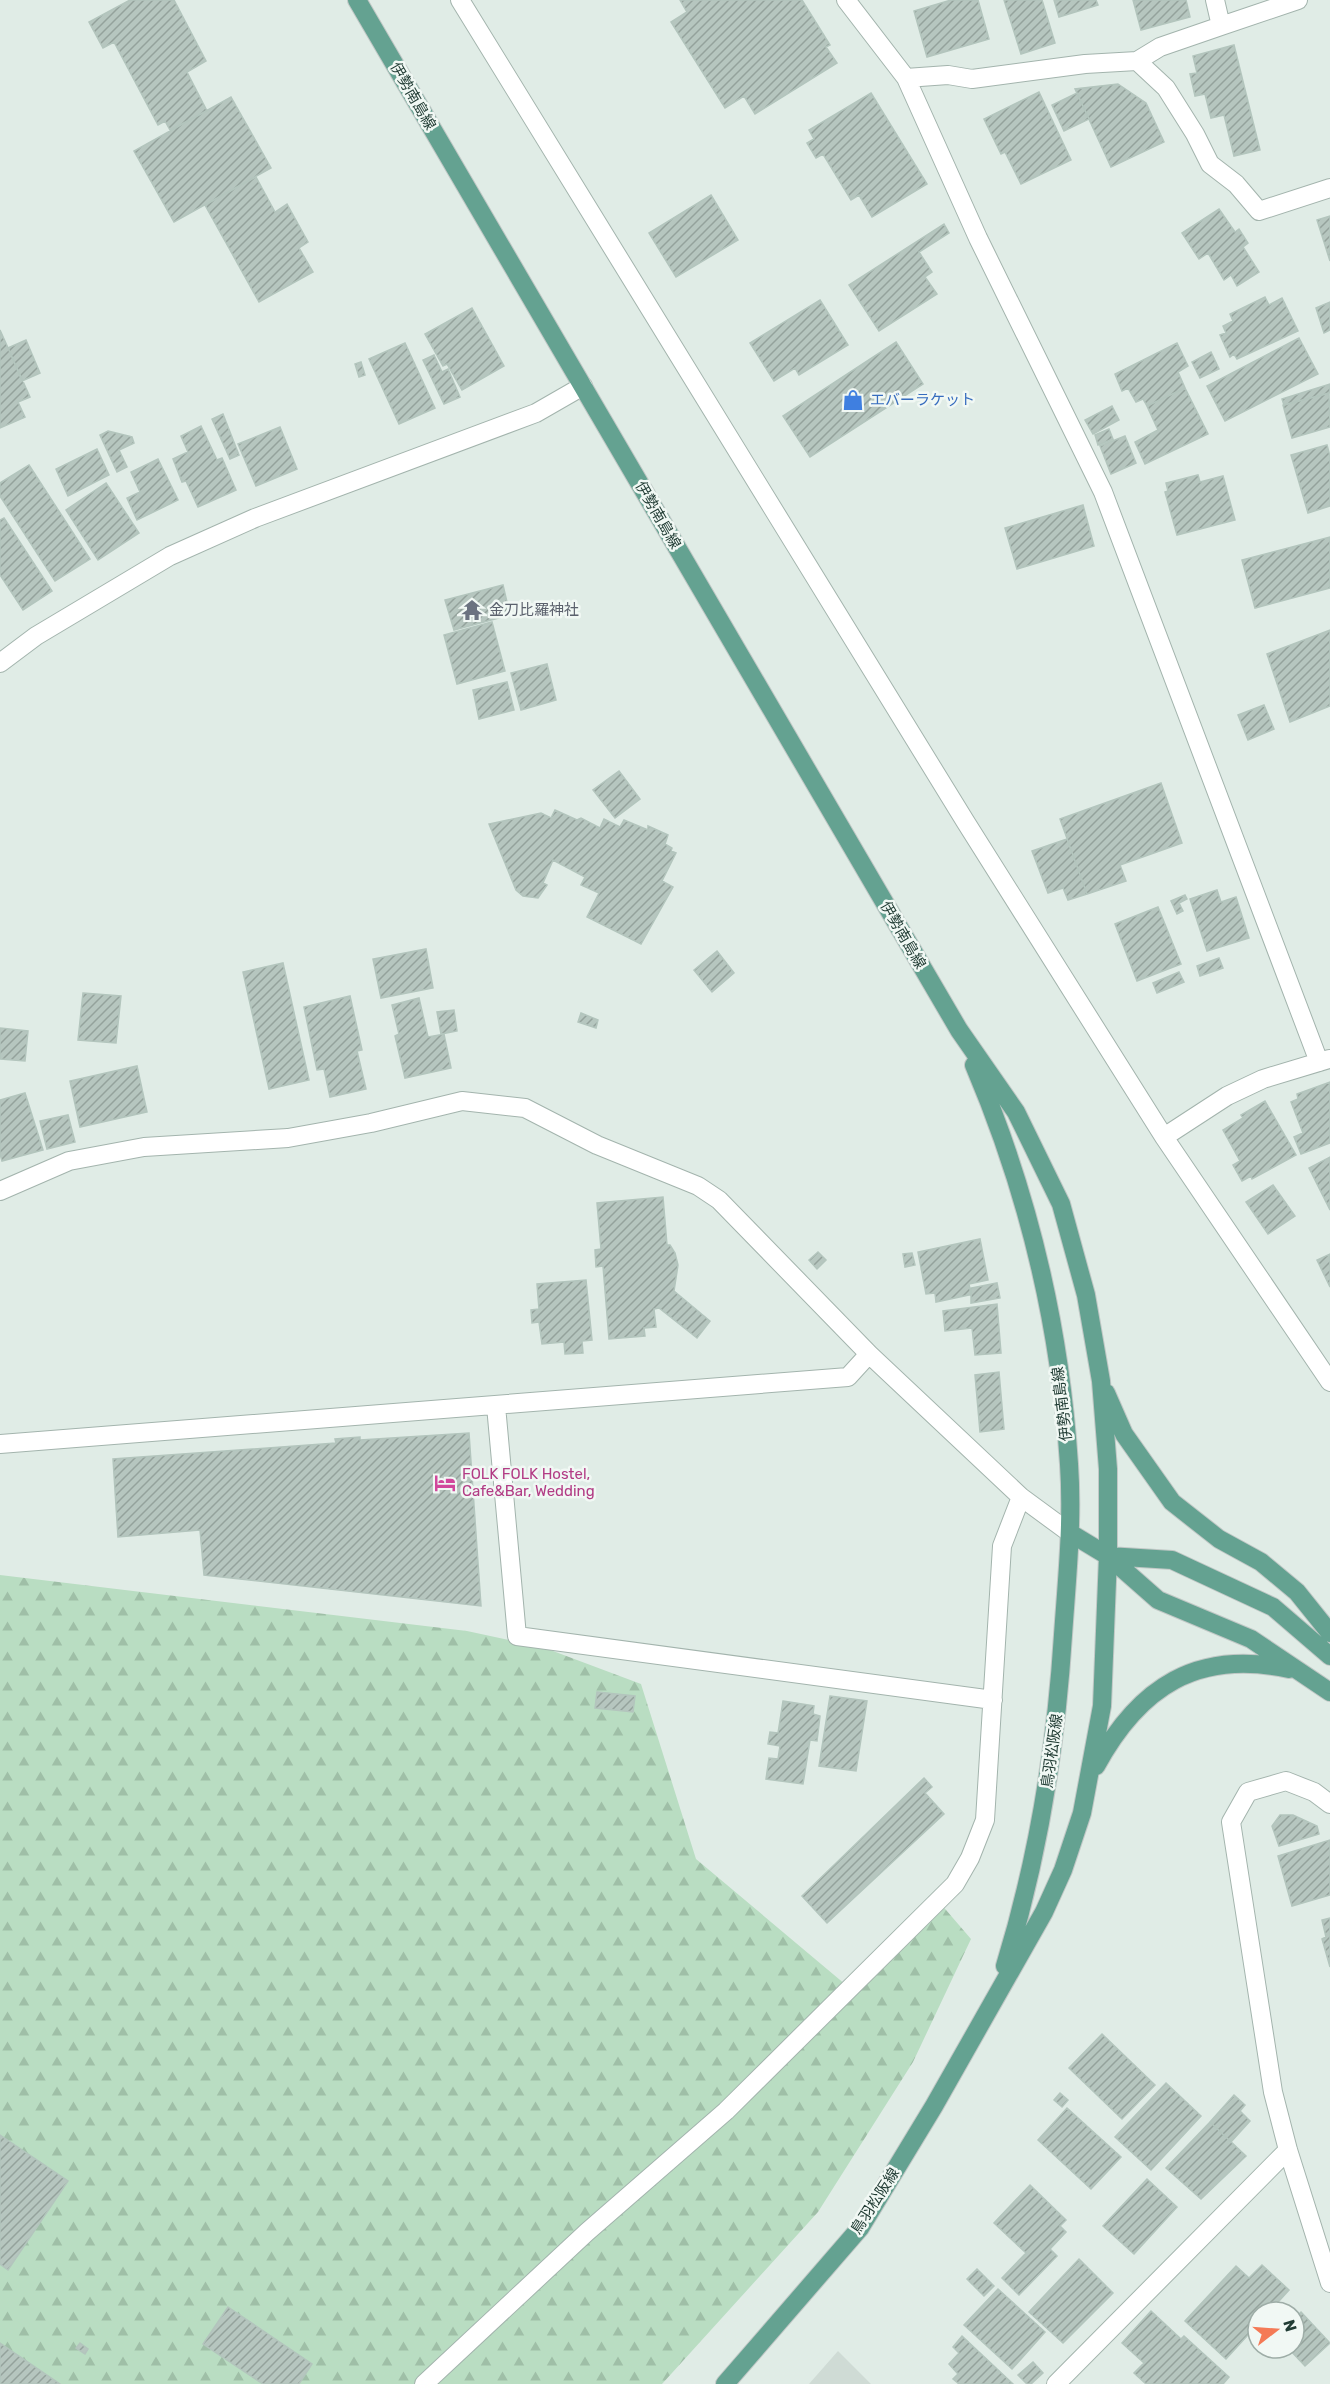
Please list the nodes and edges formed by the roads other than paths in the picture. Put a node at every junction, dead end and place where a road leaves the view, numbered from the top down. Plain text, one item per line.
1 (357, 0) edge
2 (460, 0) edge
3 (846, 0) edge
4 (1215, 0) edge
5 (1298, 0) edge
6 (1221, 26) junction
7 (1137, 61) junction
8 (906, 78) junction
9 (1330, 188) edge
10 (583, 386) junction
11 (0, 663) edge
12 (959, 1030) junction
13 (1325, 1060) edge
14 (1164, 1137) junction
15 (0, 1191) edge
16 (869, 1354) junction
17 (1101, 1381) junction
18 (1330, 1382) edge
19 (496, 1406) junction
20 (0, 1444) edge
21 (1021, 1497) junction
22 (1070, 1533) junction
23 (1108, 1556) junction
24 (1330, 1633) edge
25 (1330, 1656) edge
26 (1303, 1672) junction
27 (1330, 1692) edge
28 (993, 1700) junction
29 (1088, 1779) junction
30 (1330, 1804) edge
31 (995, 1998) junction
32 (1288, 2150) junction
33 (1330, 2283) edge
34 (424, 2384) edge
35 (725, 2384) edge
36 (1056, 2384) edge

1 - 10 main road, 伊勢南島線
2 - 14 street
3 - 8 street
4 - 6 street
5 - 6 street
6 - 7 street
7 - 8 street
7 - 9 street
8 - 13 street
10 - 11 street
10 - 12 main road, 伊勢南島線
12 - 17 main road, 伊勢南島線
12 - 22 main road, 伊勢南島線
13 - 14 street
14 - 18 street
15 - 16 street
16 - 19 street
16 - 21 street
17 - 23 main road, 伊勢南島線
17 - 24 main road
19 - 20 street
19 - 28 street
21 - 22 street
21 - 28 street
22 - 23 main road
22 - 31 main road, 鳥羽松阪線
23 - 25 main road
23 - 26 main road
23 - 29 main road, 鳥羽松阪線
26 - 27 main road
26 - 29 main road
28 - 34 street
29 - 31 main road, 鳥羽松阪線
30 - 32 street
31 - 35 main road, 鳥羽松阪線
32 - 33 street
32 - 36 street

